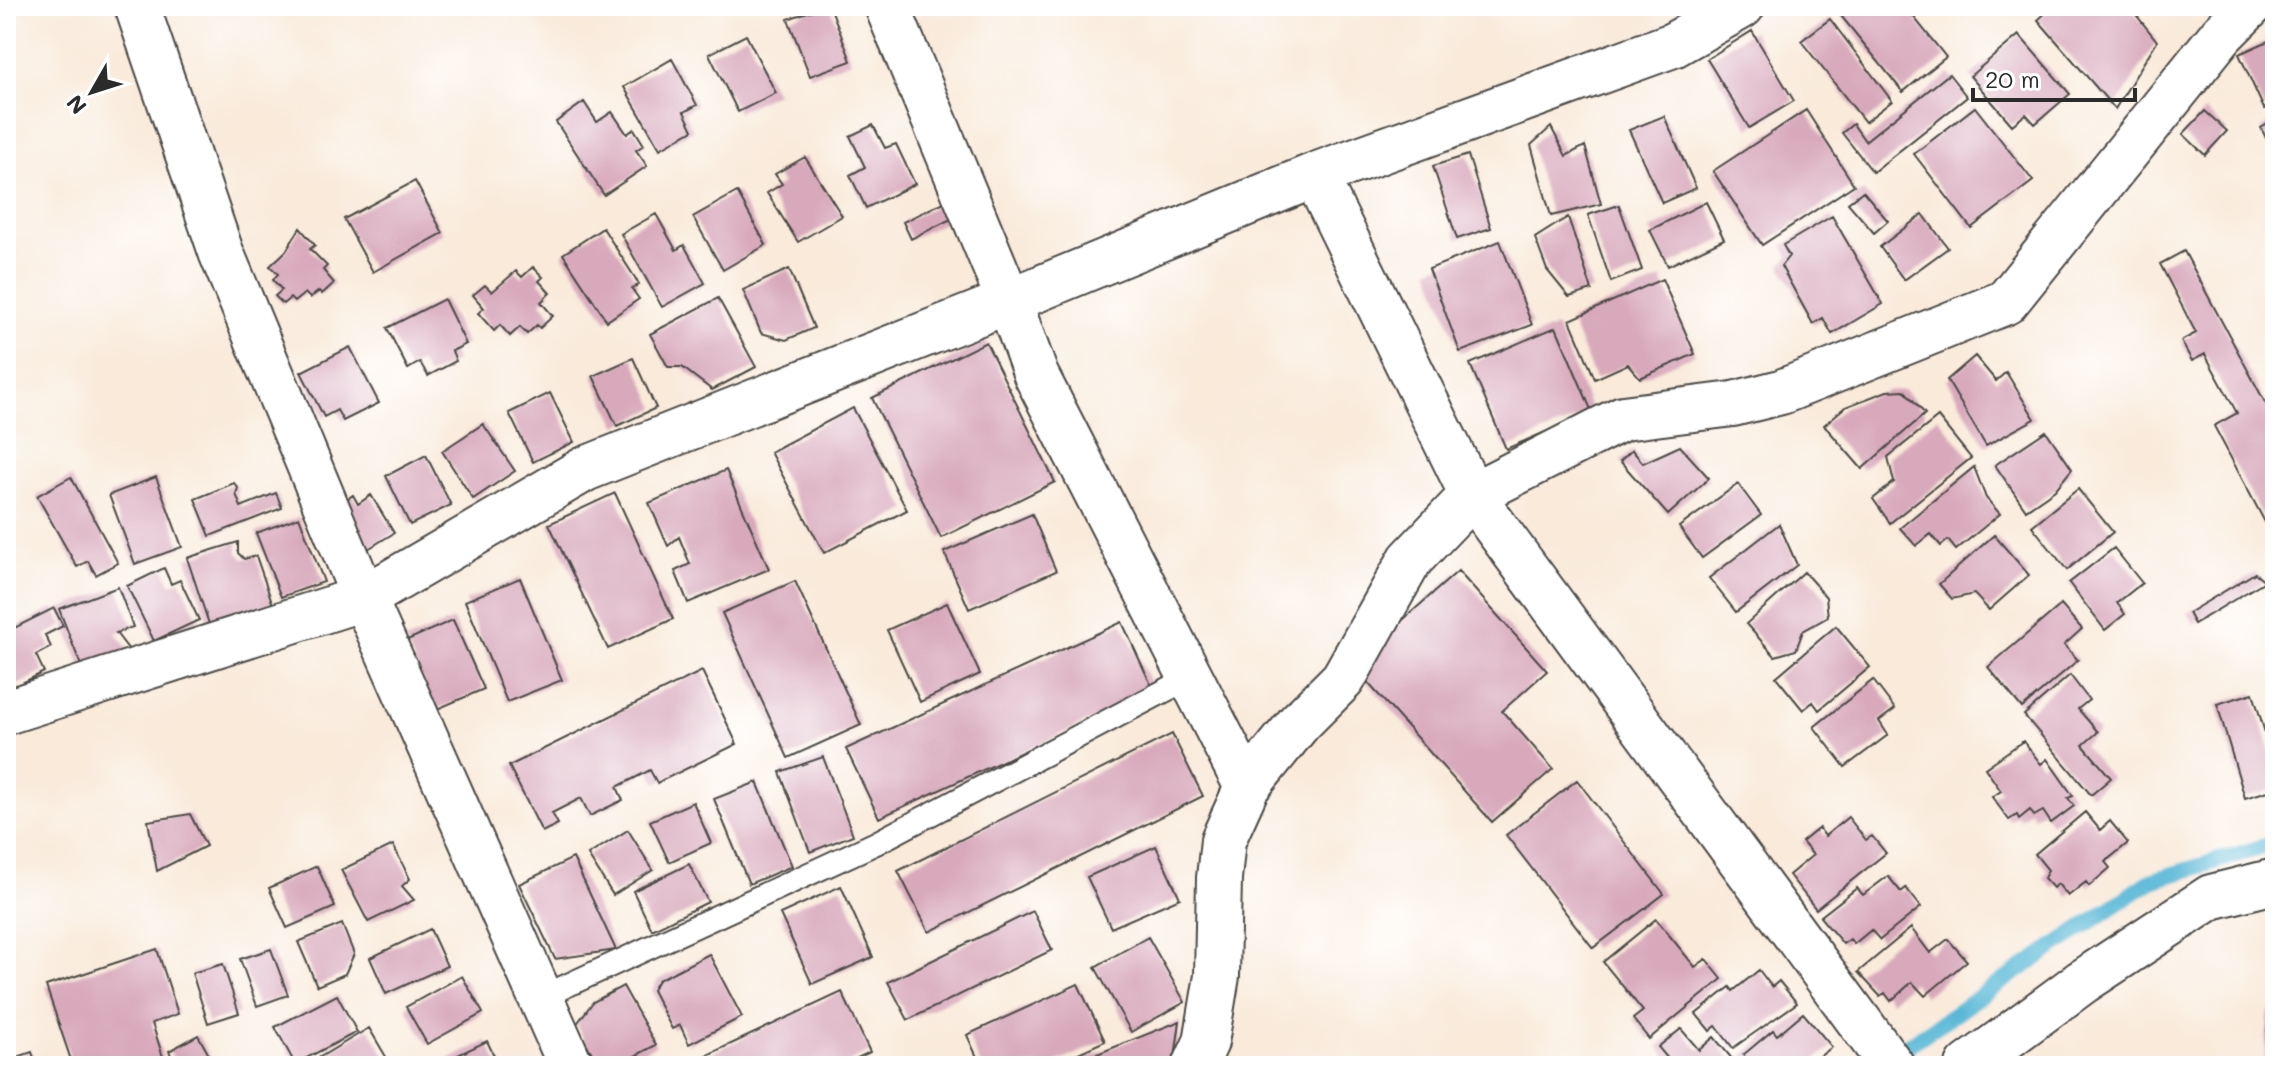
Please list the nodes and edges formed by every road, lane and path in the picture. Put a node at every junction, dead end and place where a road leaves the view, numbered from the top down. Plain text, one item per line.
1 (137, 6) edge
2 (887, 6) edge
3 (1742, 6) edge
4 (2250, 6) edge
5 (1315, 175) junction
6 (1009, 301) junction
7 (1472, 495) junction
8 (364, 598) junction
9 (1189, 678) junction
10 (6, 712) edge
11 (1247, 787) junction
12 (2275, 881) edge
13 (542, 997) junction
14 (571, 1066) edge
15 (1195, 1066) edge
16 (1892, 1066) edge
17 (1968, 1066) edge

1 - 8 street
2 - 6 street
3 - 5 street
4 - 7 street
5 - 6 street
5 - 7 street
6 - 8 street
6 - 9 street
7 - 11 street
7 - 16 street
8 - 10 street
8 - 13 street
9 - 11 street
9 - 13 lane
11 - 15 street
12 - 17 street
13 - 14 street

